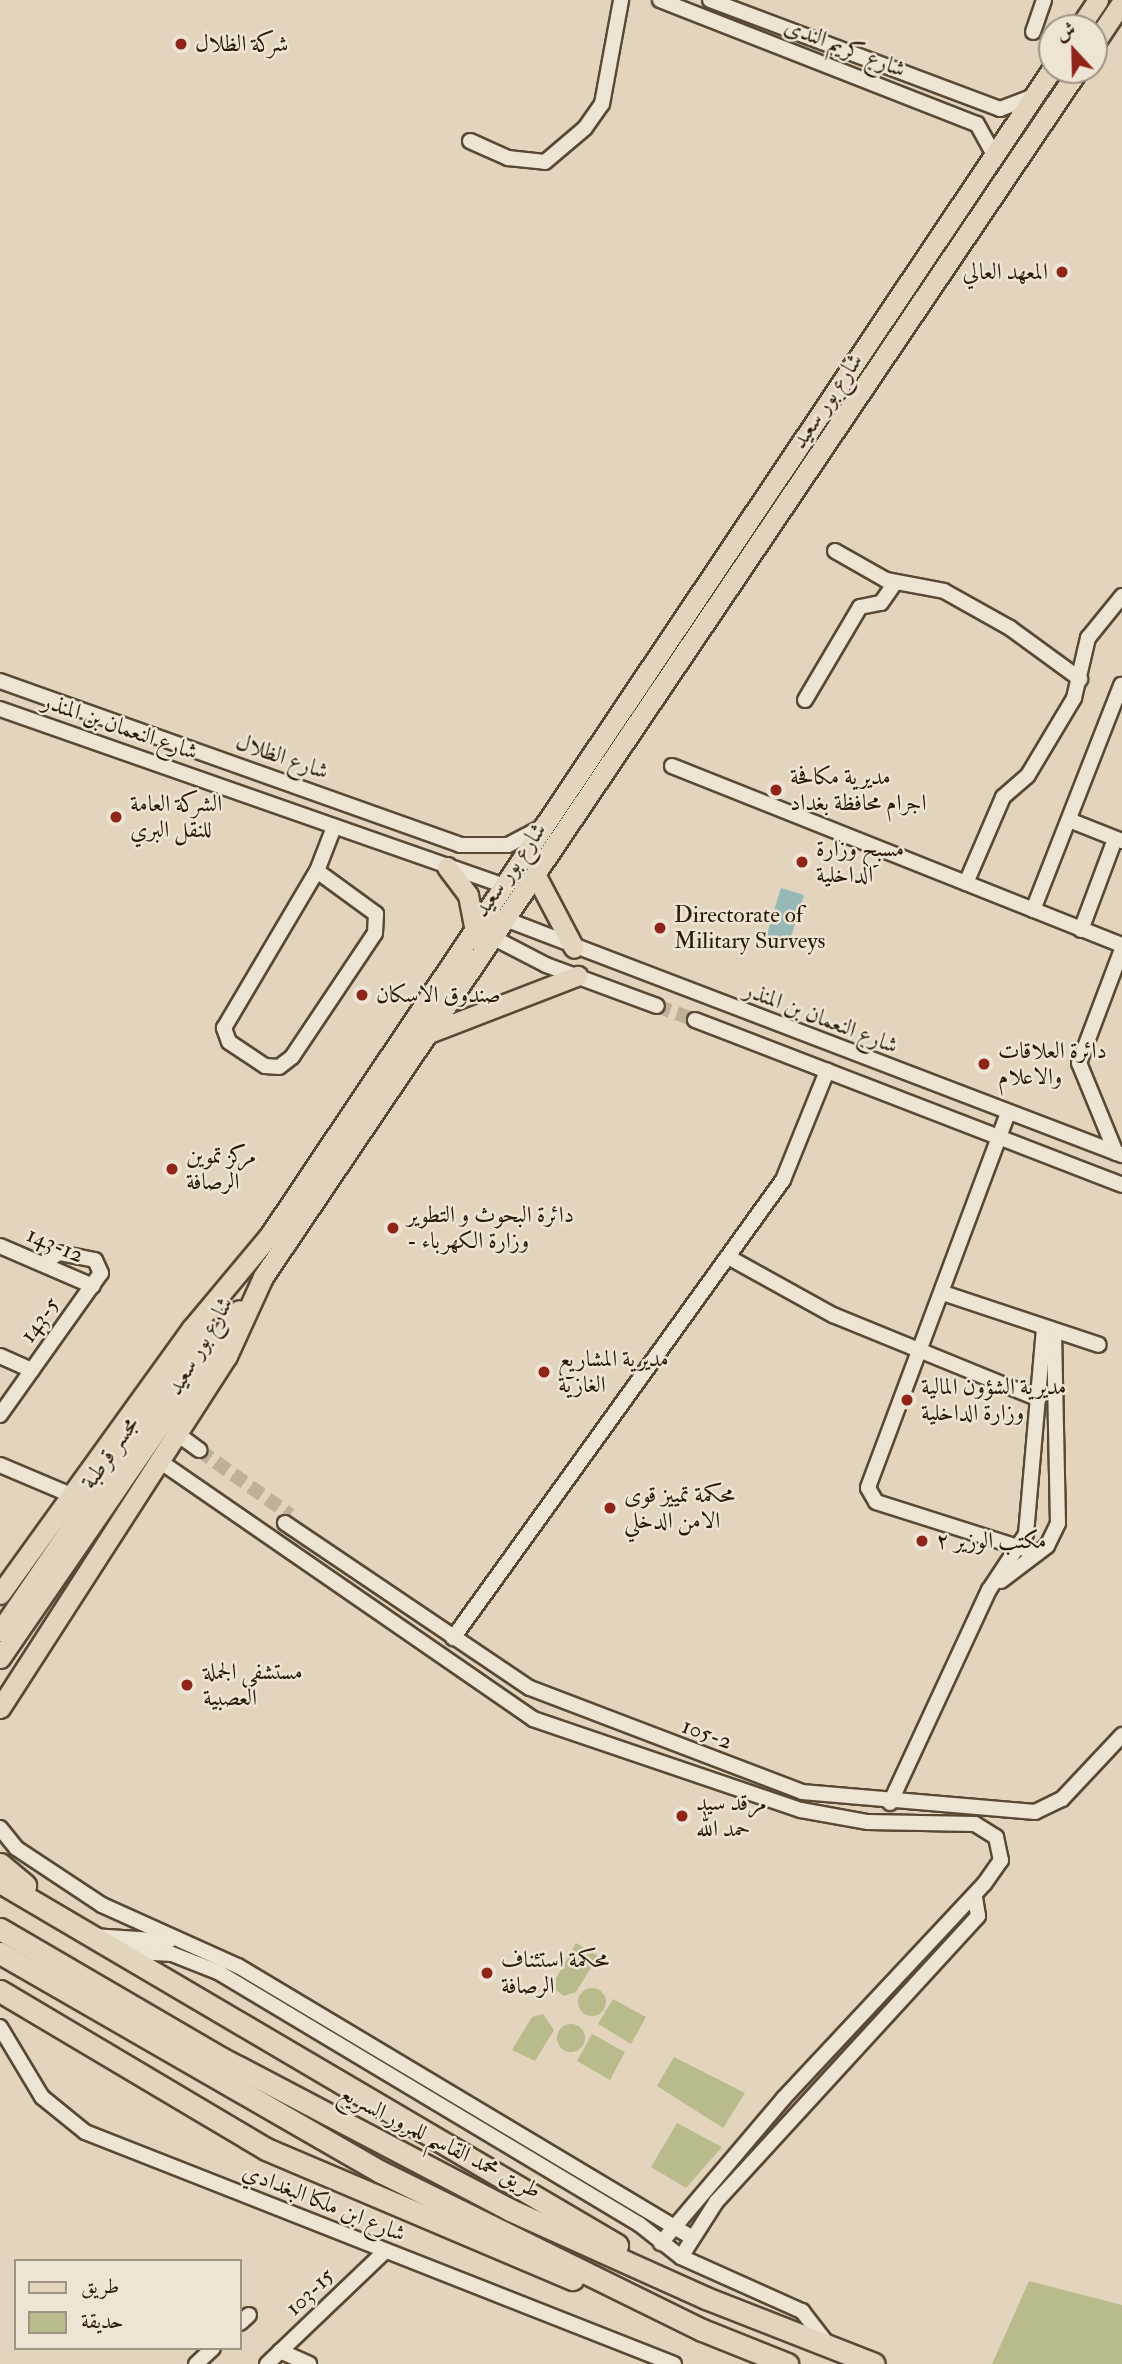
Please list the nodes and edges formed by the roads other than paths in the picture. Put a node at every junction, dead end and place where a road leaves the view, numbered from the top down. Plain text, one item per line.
1 (621, 0) edge
2 (660, 0) edge
3 (710, 0) edge
4 (1044, 0) edge
5 (1122, 2) edge
6 (697, 6) edge
7 (1108, 23) edge
8 (1032, 32) dead end
9 (1042, 84) edge
10 (1069, 84) edge
11 (1035, 95) junction
12 (470, 141) dead end
13 (995, 156) junction
14 (835, 551) dead end
15 (895, 583) junction
16 (1122, 596) edge
17 (1080, 679) junction
18 (0, 681) edge
19 (1121, 685) edge
20 (805, 700) dead end
21 (0, 709) edge
22 (83, 711) junction
23 (75, 735) junction
24 (672, 766) dead end
25 (329, 797) junction
26 (1069, 820) junction
27 (546, 822) junction
28 (327, 825) junction
29 (1119, 840) edge
30 (447, 867) junction
31 (317, 871) junction
32 (536, 876) junction
33 (966, 883) junction
34 (502, 885) junction
35 (1033, 910) junction
36 (505, 919) junction
37 (474, 927) junction
38 (1081, 930) junction
39 (494, 937) junction
40 (1122, 947) edge
41 (574, 948) junction
42 (577, 976) junction
43 (657, 1006) tunnel mouth
44 (746, 1013) junction
45 (695, 1020) tunnel mouth
46 (428, 1033) junction
47 (737, 1037) junction
48 (827, 1071) junction
49 (1008, 1113) junction
50 (1000, 1138) junction
51 (1119, 1154) edge
52 (1122, 1185) edge
53 (0, 1246) edge
54 (730, 1258) junction
55 (251, 1260) junction
56 (42, 1264) junction
57 (263, 1277) junction
58 (93, 1286) junction
59 (943, 1293) junction
60 (1049, 1330) junction
61 (1099, 1345) dead end
62 (921, 1350) junction
63 (0, 1356) edge
64 (32, 1370) junction
65 (1039, 1399) junction
66 (0, 1415) edge
67 (167, 1447) junction
68 (196, 1453) tunnel mouth
69 (0, 1465) edge
70 (71, 1495) junction
71 (287, 1519) tunnel mouth
72 (1019, 1548) junction
73 (1037, 1553) junction
74 (8, 1572) edge
75 (0, 1587) edge
76 (0, 1593) edge
77 (984, 1600) junction
78 (0, 1631) edge
79 (453, 1638) junction
80 (0, 1658) edge
81 (0, 1708) edge
82 (1122, 1735) edge
83 (890, 1802) junction
84 (0, 1828) edge
85 (0, 1864) edge
86 (0, 1882) edge
87 (975, 1896) junction
88 (38, 1904) junction
89 (0, 1929) edge
90 (91, 1936) junction
91 (195, 1944) junction
92 (117, 1951) junction
93 (0, 1953) edge
94 (0, 1991) edge
95 (0, 2027) edge
96 (837, 2044) junction
97 (850, 2055) junction
98 (688, 2207) junction
99 (703, 2218) junction
100 (672, 2226) junction
101 (691, 2237) junction
102 (661, 2242) junction
103 (384, 2252) junction
104 (681, 2257) junction
105 (706, 2298) junction
106 (702, 2330) junction
107 (829, 2346) junction
108 (211, 2350) edge
109 (280, 2351) junction
110 (654, 2361) edge
111 (195, 2364) edge
112 (267, 2364) edge
113 (309, 2364) edge
114 (674, 2364) edge
115 (787, 2364) edge
116 (874, 2364) edge

1 - 12 street
2 - 6 street, شارع كريم الندى
3 - 11 street, شارع كريم الندى
4 - 8 street
5 - 7 main road
6 - 13 street, شارع كريم الندى
9 - 11 main road, شارع بور سعيد
10 - 32 main road, شارع بور سعيد
11 - 13 main road, شارع بور سعيد
13 - 27 main road, شارع بور سعيد
14 - 15 street
15 - 17 street
15 - 20 street
16 - 17 street
17 - 33 street
18 - 22 street, شارع الظلال
19 - 26 street
21 - 23 street, شارع النعمان بن المنذر
22 - 23 street
22 - 25 street, شارع الظلال
23 - 28 street, شارع النعمان بن المنذر
24 - 33 street
25 - 27 street, شارع الظلال
25 - 28 street
26 - 29 street
26 - 35 street
27 - 34 main road, شارع بور سعيد
28 - 30 street, شارع النعمان بن المنذر
28 - 31 street
29 - 38 street
30 - 34 street, شارع النعمان بن المنذر
30 - 37 main road
31 - 31 street
32 - 36 main road, شارع بور سعيد
32 - 41 main road
33 - 35 street
34 - 37 main road, شارع بور سعيد
35 - 38 street
36 - 39 main road, شارع بور سعيد
36 - 41 street, شارع النعمان بن المنذر
37 - 55 main road, شارع بور سعيد
38 - 40 street
39 - 42 street
39 - 46 main road, شارع بور سعيد
40 - 51 street
41 - 44 street, شارع النعمان بن المنذر
42 - 43 street
42 - 46 main road
44 - 47 street
44 - 49 street, شارع النعمان بن المنذر
45 - 47 street, شارع النعمان بن المنذر
46 - 57 main road, شارع بور سعيد
47 - 48 street, شارع النعمان بن المنذر
48 - 50 street, شارع النعمان بن المنذر
48 - 54 street
49 - 50 street
49 - 51 street, شارع النعمان بن المنذر
50 - 52 street, شارع النعمان بن المنذر
50 - 59 street
53 - 56 street, 143-12
54 - 62 street
54 - 79 street
55 - 70 main road, شارع بور سعيد
55 - 78 main road, مجسر قرطبة
56 - 58 street, 143-12
56 - 58 street
57 - 67 main road, شارع بور سعيد
57 - 80 main road, مجسر قرطبة
58 - 64 street, 143-5
59 - 60 street
59 - 62 street
60 - 61 street
60 - 65 street
60 - 73 street
62 - 65 street
62 - 72 street
63 - 64 street
64 - 66 street, 143-5
65 - 72 street
67 - 68 street
67 - 81 main road, شارع بور سعيد
67 - 87 street
69 - 70 street
70 - 74 main road, شارع بور سعيد
71 - 79 street, 105-2
72 - 73 street
72 - 77 street
73 - 77 street
74 - 76 main road, شارع بور سعيد
75 - 76 street
77 - 83 street
79 - 83 street, 105-2
82 - 83 street, 105-2
84 - 91 street
85 - 88 highway
86 - 88 highway
87 - 96 street
87 - 97 street
88 - 90 highway
89 - 105 highway, طريق محمد القاسم للمرور السريع
90 - 91 street
90 - 92 highway
91 - 100 street
92 - 102 street
92 - 105 highway
93 - 106 highway
94 - 106 highway
95 - 103 street, شارع ابن ملكا البغدادي
96 - 97 street
96 - 98 street
97 - 99 street
98 - 99 street
98 - 100 street
99 - 101 street
100 - 101 street
100 - 102 street
101 - 104 street
102 - 104 street
103 - 109 street, 103-15
103 - 110 street, شارع ابن ملكا البغدادي
104 - 107 street
105 - 107 highway, طريق محمد القاسم للمرور السريع
106 - 115 highway
107 - 116 highway, طريق محمد القاسم للمرور السريع
108 - 111 street
109 - 112 street, 103-15
109 - 113 street
110 - 114 street, شارع ابن ملكا البغدادي

